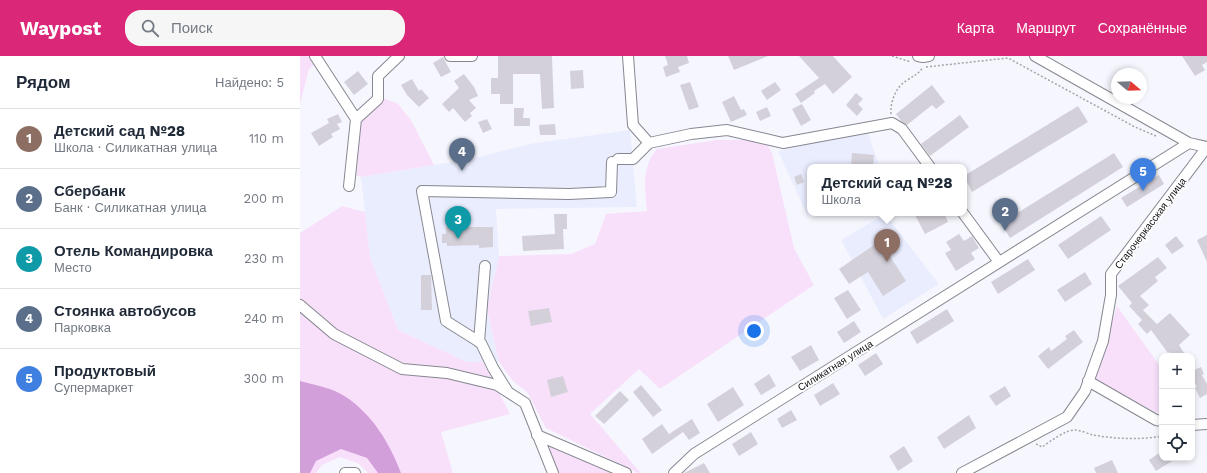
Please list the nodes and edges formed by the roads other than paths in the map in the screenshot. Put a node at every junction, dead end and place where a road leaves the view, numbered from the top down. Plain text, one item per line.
1 (315, 56) edge
2 (399, 56) edge
3 (450, 56) edge
4 (472, 56) edge
5 (628, 56) edge
6 (1035, 56) edge
7 (356, 119) junction
8 (650, 143) junction
9 (1189, 143) junction
10 (1207, 147) edge
11 (928, 164) edge
12 (349, 186) dead end
13 (965, 216) edge
14 (999, 262) junction
15 (485, 266) dead end
16 (300, 305) edge
17 (479, 342) junction
18 (1088, 381) junction
19 (508, 392) junction
20 (1159, 420) edge
21 (1207, 424) edge
22 (1195, 425) edge
23 (538, 435) junction
24 (345, 473) edge
25 (355, 473) edge
26 (553, 473) edge
27 (626, 473) edge
28 (674, 473) edge
29 (962, 473) edge

1 - 7 street
2 - 7 street
3 - 4 street
5 - 8 street
6 - 9 street
7 - 12 street
8 - 11 street
8 - 17 street
9 - 10 street
9 - 14 street, Силикатная улица
10 - 18 street, Старочеркасская улица
13 - 14 street
14 - 28 street, Силикатная улица
15 - 17 street
16 - 19 street
17 - 19 street
18 - 20 street
18 - 29 street, Старочеркасская улица
19 - 23 street
21 - 22 street
23 - 26 street
23 - 27 street
24 - 25 street

